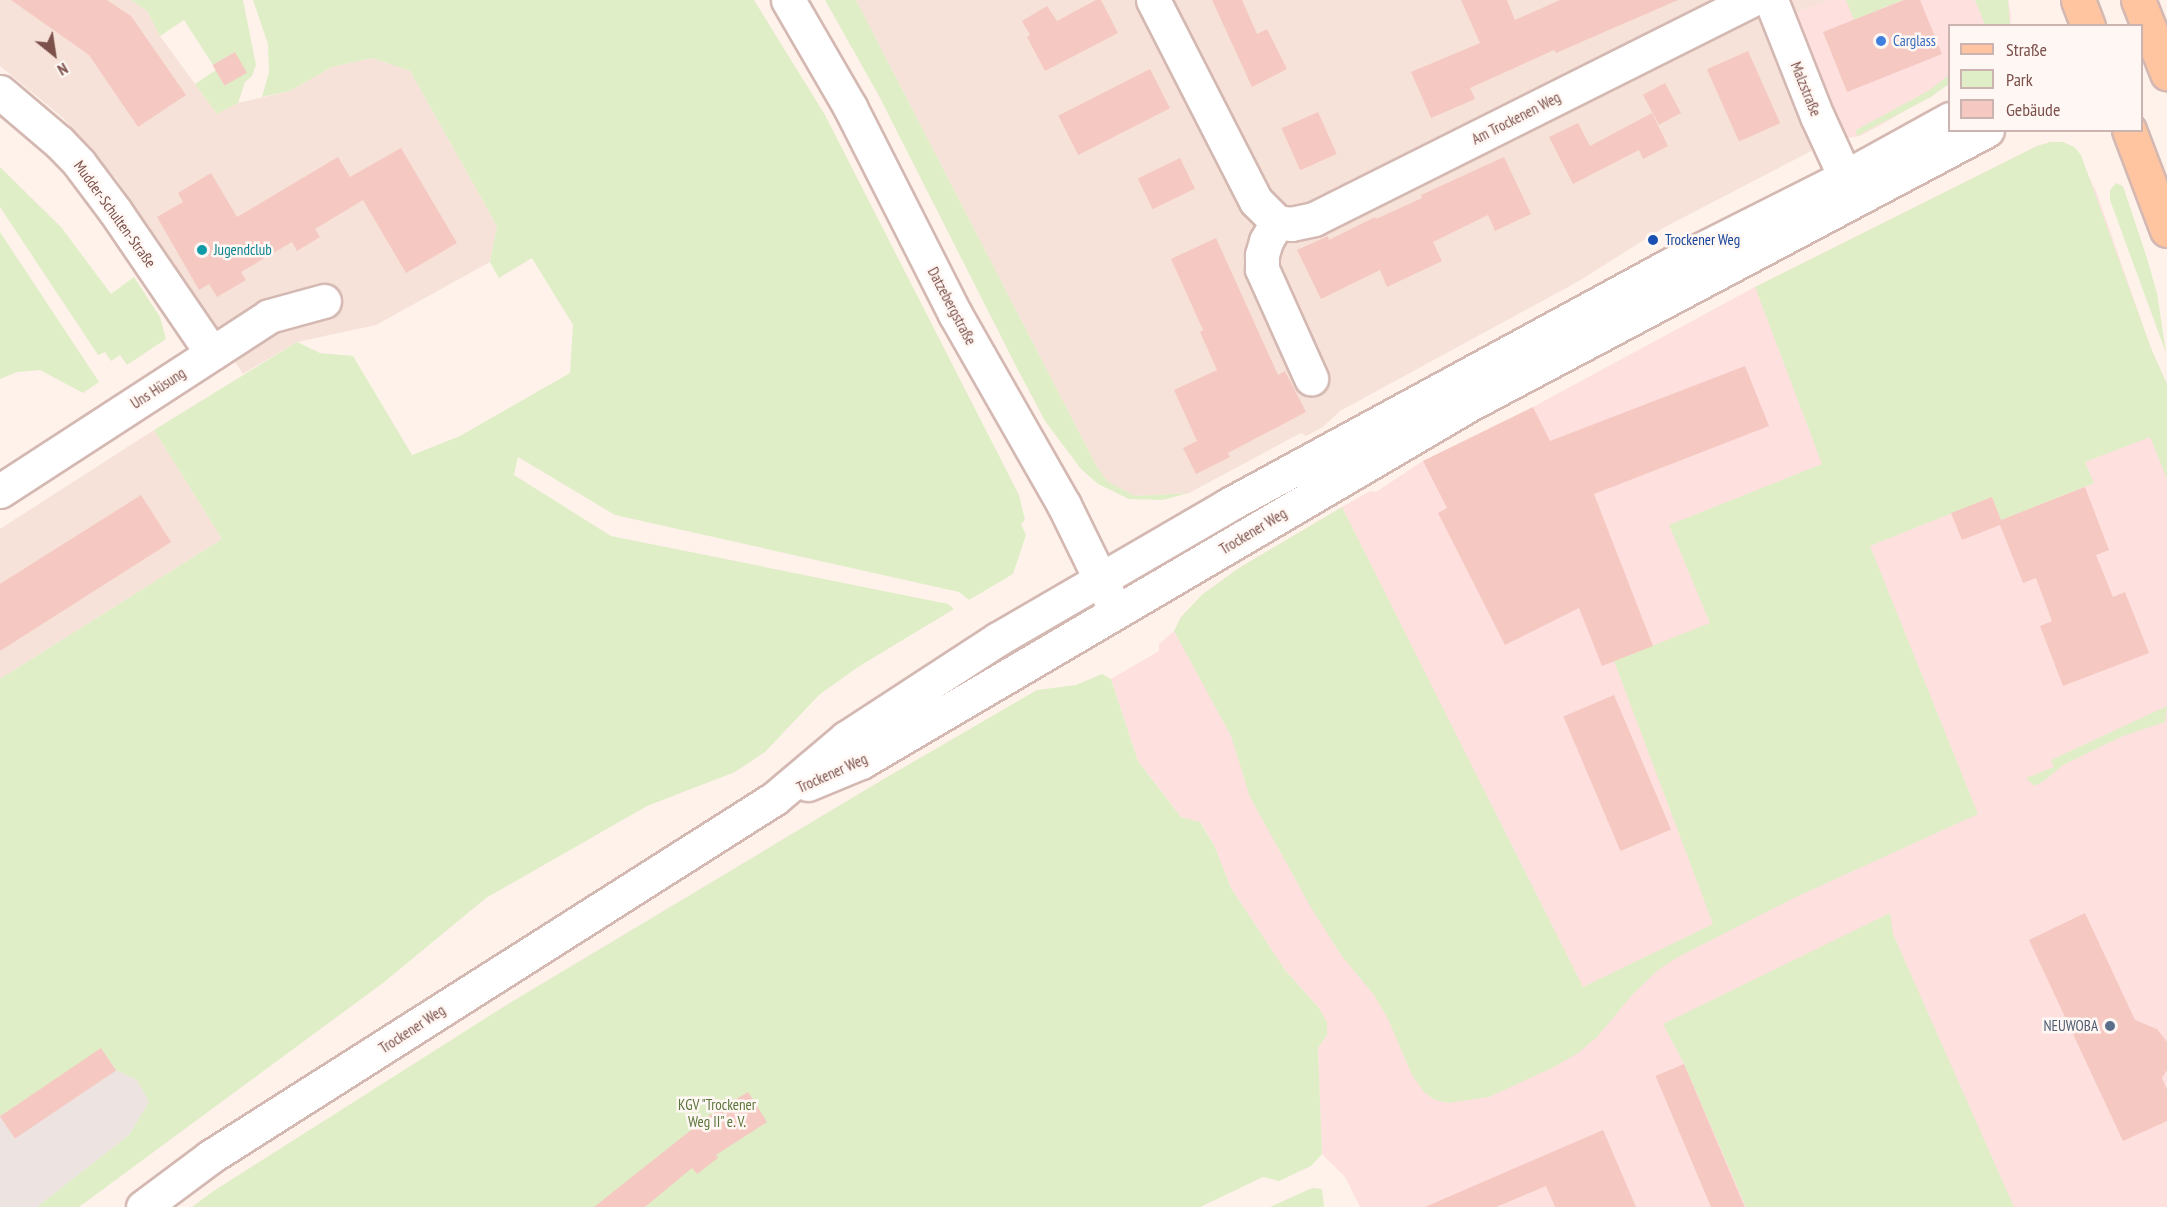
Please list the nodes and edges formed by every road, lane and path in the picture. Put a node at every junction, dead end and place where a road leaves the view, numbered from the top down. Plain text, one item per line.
1 (788, 0) edge
2 (1153, 0) edge
3 (1751, 0) edge
4 (1771, 0) edge
5 (2078, 0) edge
6 (2138, 0) edge
7 (2087, 24) edge
8 (2155, 51) edge
9 (0, 92) edge
10 (1948, 120) edge
11 (1983, 132) edge
12 (2130, 132) edge
13 (1845, 177) junction
14 (1277, 222) junction
15 (2167, 230) edge
16 (324, 301) dead end
17 (212, 353) junction
18 (1311, 378) dead end
19 (0, 491) edge
20 (1101, 579) junction
21 (1116, 611) junction
22 (775, 798) junction
23 (143, 1207) edge

1 - 20 street, Datzebergstraße
2 - 14 street
3 - 14 street, Am Trockenen Weg
4 - 13 street, Malzstraße
5 - 7 main road
6 - 8 main road
9 - 17 street, Mudder-Schulten-Straße
10 - 13 street, Trockener Weg
11 - 21 street, Trockener Weg
12 - 15 main road
13 - 20 street, Trockener Weg
14 - 18 street
16 - 17 street, Uns Hüsung
17 - 19 street, Uns Hüsung
20 - 21 street, Datzebergstraße
20 - 22 street, Trockener Weg
21 - 22 street, Trockener Weg
22 - 23 street, Trockener Weg

